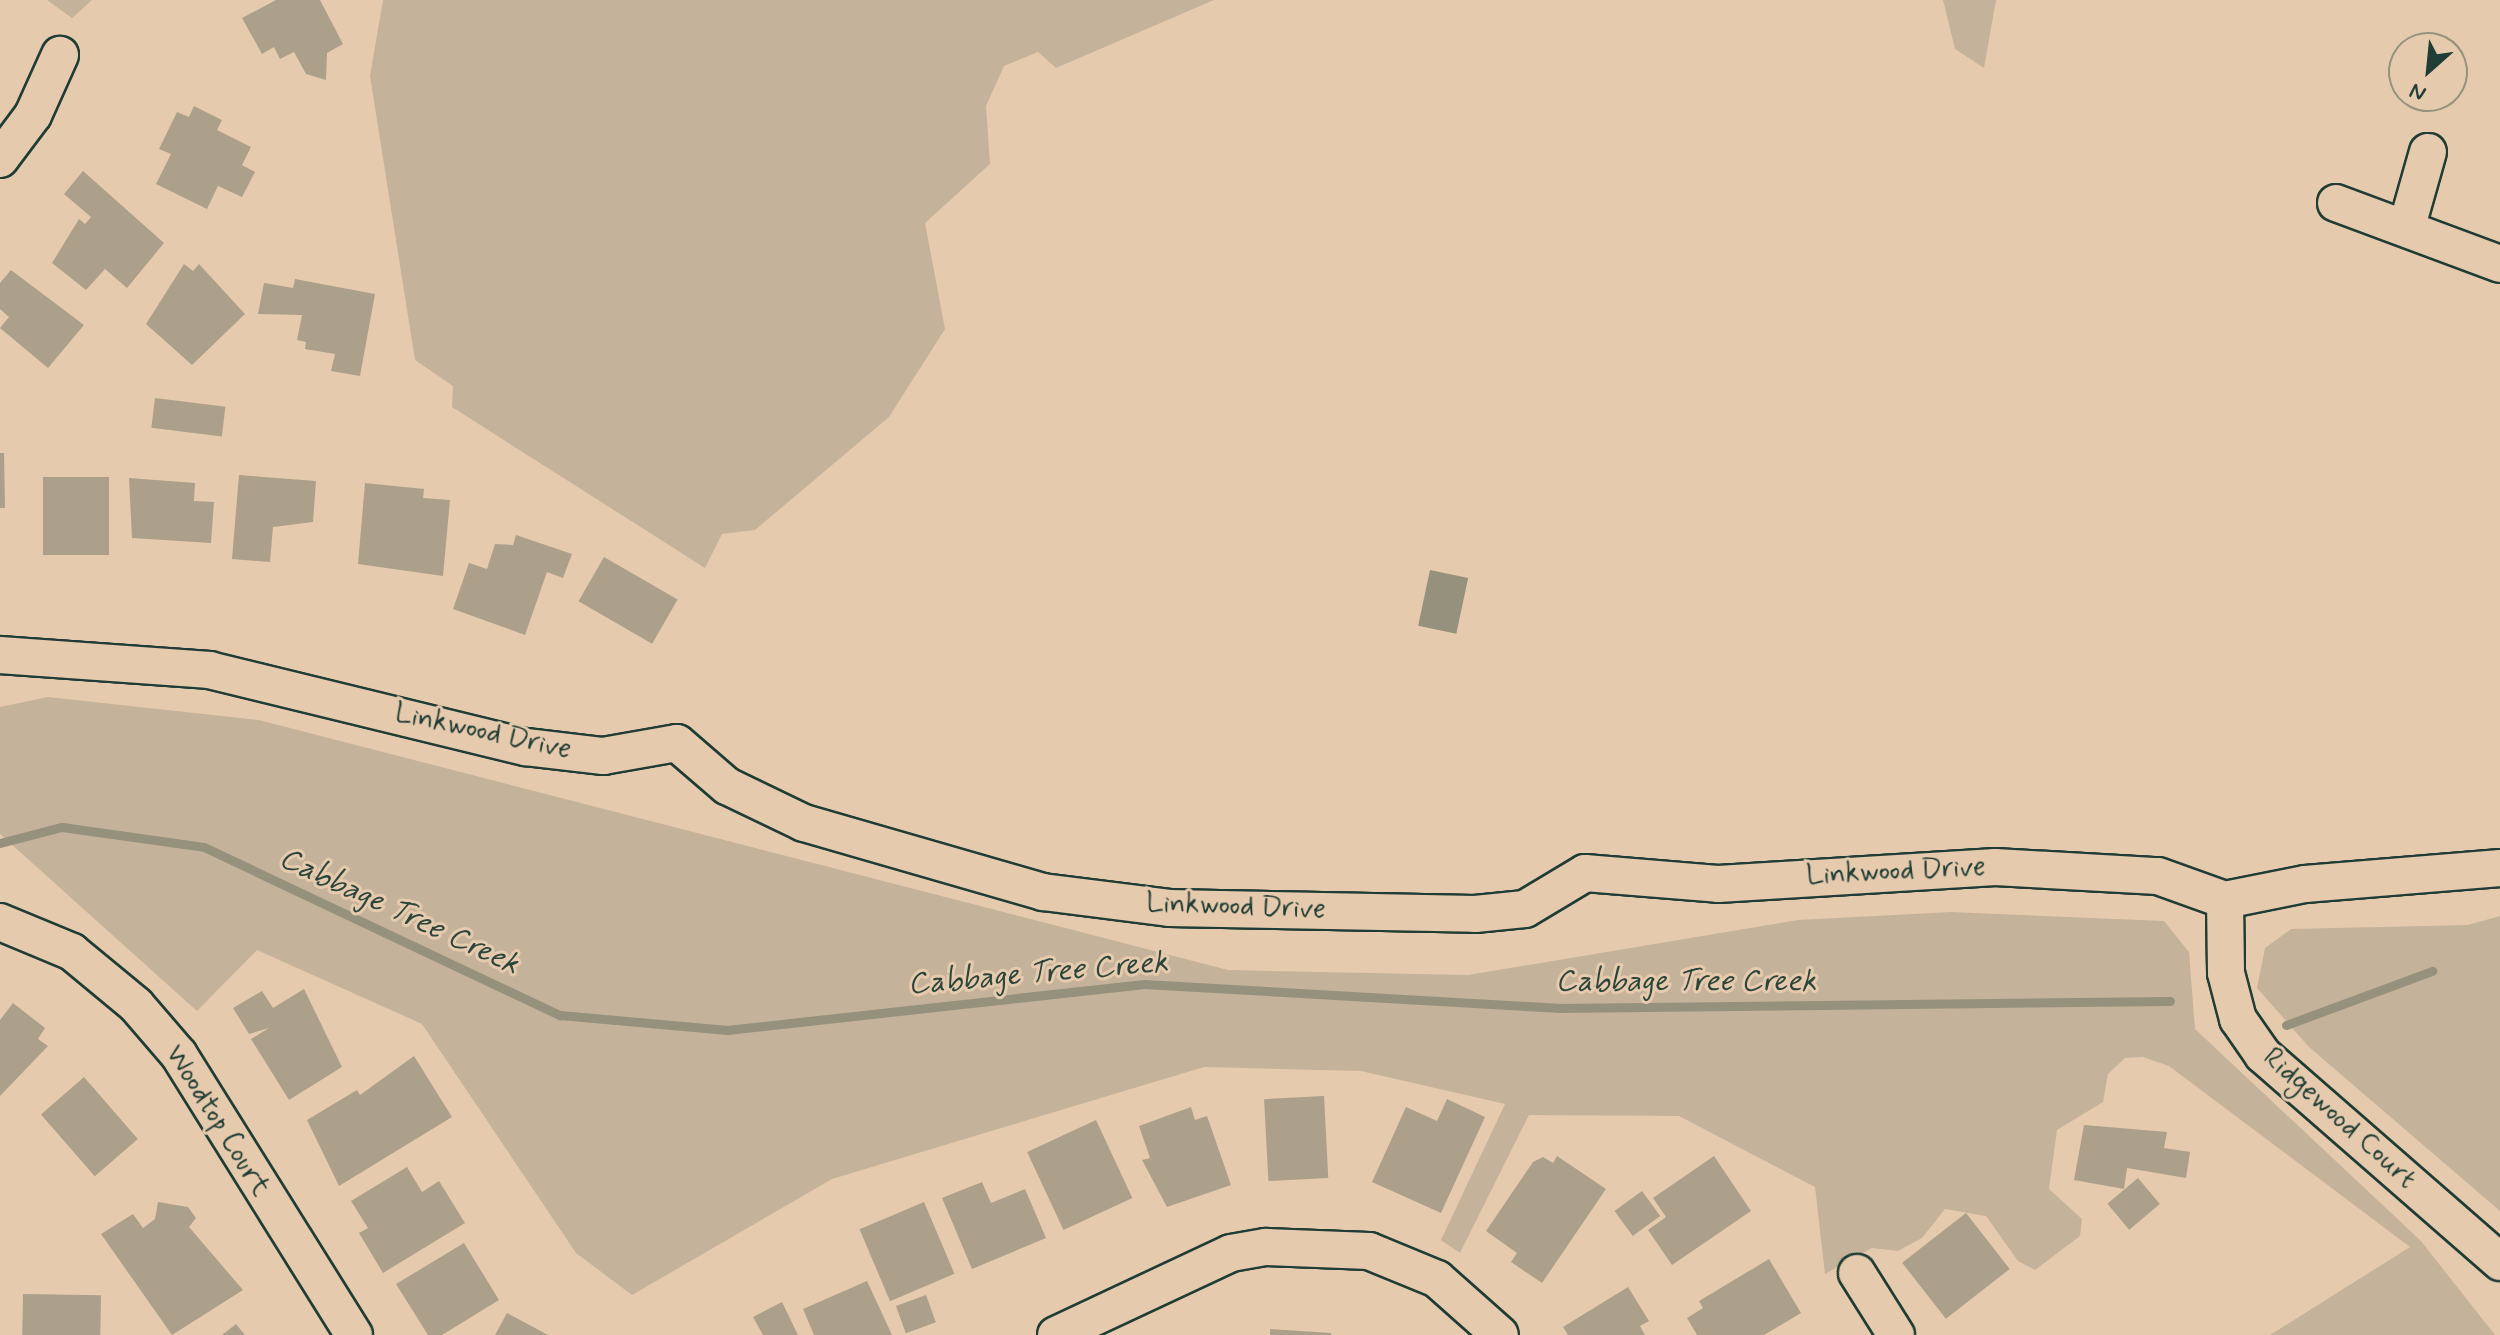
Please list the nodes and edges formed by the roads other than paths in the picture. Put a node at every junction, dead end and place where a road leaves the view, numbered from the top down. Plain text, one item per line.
1 (60, 55) dead end
2 (2428, 152) dead end
3 (0, 159) edge
4 (2336, 203) dead end
5 (2407, 226) junction
6 (2500, 264) edge
7 (0, 655) edge
8 (2500, 868) edge
9 (2225, 900) junction
10 (0, 922) edge
11 (2500, 1262) edge
12 (1857, 1273) dead end
13 (1891, 1333) edge
14 (354, 1335) edge
15 (1056, 1335) edge
16 (1500, 1335) edge

1 - 3 street
2 - 5 street
4 - 5 street
5 - 6 street
7 - 9 street, Linkwood Drive
8 - 9 street
9 - 11 street, Ridgewood Court
10 - 14 street, Woodtop Court
12 - 13 street
15 - 16 street

